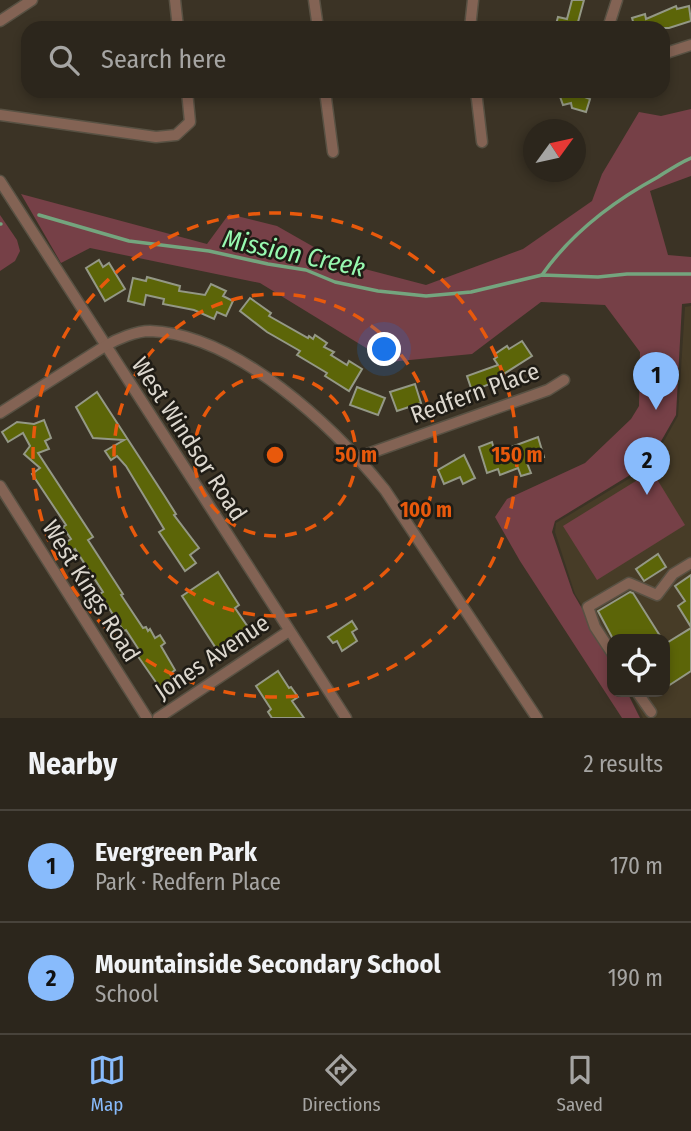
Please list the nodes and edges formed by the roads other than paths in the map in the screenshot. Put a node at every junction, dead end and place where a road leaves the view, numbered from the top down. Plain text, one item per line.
1 (32, 0) edge
2 (175, 0) edge
3 (314, 0) edge
4 (473, 0) edge
5 (617, 0) edge
6 (0, 21) edge
7 (177, 21) edge
8 (317, 21) edge
9 (471, 21) edge
10 (610, 21) edge
11 (691, 45) edge
12 (670, 52) edge
13 (188, 98) edge
14 (326, 98) edge
15 (477, 98) edge
16 (0, 115) edge
17 (482, 142) dead end
18 (333, 152) dead end
19 (0, 180) edge
20 (105, 346) junction
21 (565, 380) dead end
22 (0, 397) edge
23 (4, 410) edge
24 (359, 457) junction
25 (0, 486) edge
26 (691, 563) edge
27 (289, 631) junction
28 (607, 645) edge
29 (640, 697) edge
30 (651, 712) dead end
31 (147, 718) edge
32 (158, 718) edge
33 (346, 718) edge
34 (537, 718) edge

1 - 6 street
2 - 7 street
3 - 8 street
4 - 9 street
5 - 10 street
11 - 12 street
13 - 16 street
14 - 18 street
15 - 17 street
19 - 20 street, West Windsor Road
20 - 23 street
20 - 24 street
20 - 27 street, West Windsor Road
21 - 24 street, Redfern Place
22 - 23 street
24 - 34 street
25 - 31 street, West Kings Road
26 - 28 street
27 - 32 street, Jones Avenue
27 - 33 street, West Windsor Road
29 - 30 street

